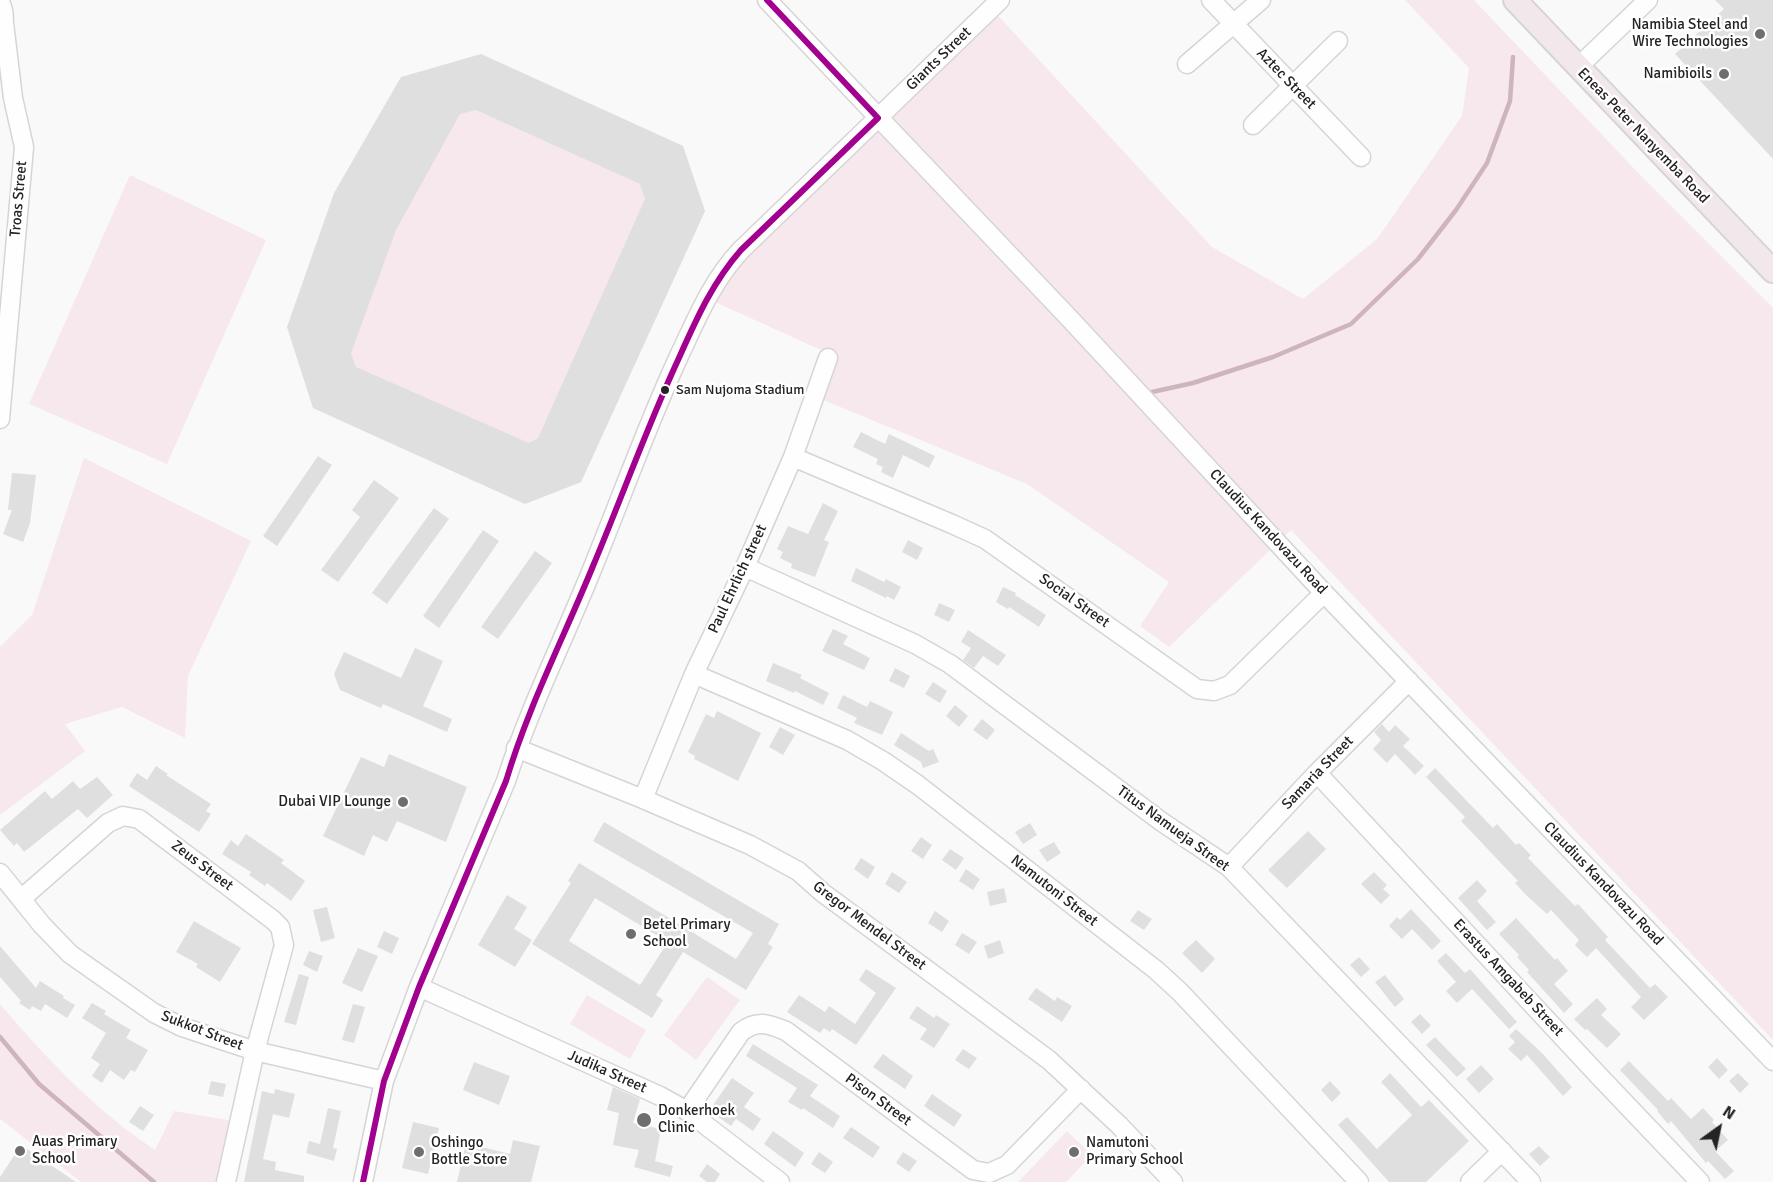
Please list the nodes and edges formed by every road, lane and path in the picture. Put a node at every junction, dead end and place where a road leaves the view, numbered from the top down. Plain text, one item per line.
1 (766, 0) edge
2 (1000, 0) edge
3 (1211, 0) edge
4 (1261, 0) edge
5 (1515, 0) edge
6 (1648, 0) edge
7 (0, 2) edge
8 (1234, 25) junction
9 (2, 29) edge
10 (1338, 41) dead end
11 (1187, 64) dead end
12 (1578, 67) junction
13 (1293, 86) junction
14 (0, 94) edge
15 (16, 108) junction
16 (878, 118) junction
17 (1253, 125) dead end
18 (1361, 157) dead end
19 (1773, 271) edge
20 (828, 358) dead end
21 (0, 419) edge
22 (793, 457) junction
23 (745, 567) junction
24 (1324, 593) junction
25 (694, 674) junction
26 (1409, 681) junction
27 (516, 748) junction
28 (1317, 773) junction
29 (644, 799) junction
30 (1229, 867) junction
31 (0, 873) edge
32 (21, 899) junction
33 (419, 987) junction
34 (255, 1051) junction
35 (1773, 1061) edge
36 (384, 1082) junction
37 (1081, 1089) junction
38 (687, 1111) junction
39 (1502, 1151) junction
40 (226, 1182) edge
41 (363, 1182) edge
42 (780, 1182) edge
43 (1173, 1182) edge
44 (1359, 1182) edge
45 (1470, 1182) edge
46 (1531, 1182) edge
47 (1700, 1182) edge

1 - 16 street, Claudius Kandovazu Road
2 - 16 street, Giants Street
3 - 8 street, Aztec Street
4 - 8 street
5 - 12 main road, Eneas Peter Nanyemba Road
6 - 12 street
7 - 9 street, Troas Street
8 - 11 street
8 - 13 street, Aztec Street
9 - 15 street, Troas Street
10 - 13 street
12 - 19 main road, Eneas Peter Nanyemba Road
13 - 17 street
13 - 18 street, Aztec Street
14 - 15 street
15 - 21 street, Troas Street
16 - 24 street, Claudius Kandovazu Road
16 - 27 street, Giants Street
20 - 22 street, Paul Ehrlich street
22 - 23 street, Paul Ehrlich street
22 - 24 street, Social Street
23 - 25 street, Paul Ehrlich street
23 - 30 street, Titus Namueja Street
24 - 26 street, Claudius Kandovazu Road
25 - 29 street, Paul Ehrlich street
25 - 44 street, Namutoni Street
26 - 28 street, Samaria Street
26 - 35 street, Claudius Kandovazu Road
27 - 29 street, Gregor Mendel Street
27 - 33 street, Giants Street
28 - 30 street, Samaria Street
28 - 47 street, Erastus Amgabeb Street
29 - 37 street, Gregor Mendel Street
30 - 39 street, Titus Namueja Street
31 - 32 street, Sukkot Street
32 - 34 street, Sukkot Street
32 - 34 street, Zeus Street
33 - 36 street, Giants Street
33 - 38 street, Judika Street
34 - 36 street, Sukkot Street
34 - 40 street, Zeus Street
36 - 41 street, Giants Street
37 - 38 street, Pison Street
37 - 43 street, Gregor Mendel Street
38 - 42 street, Judika Street
39 - 45 street
39 - 46 street, Titus Namueja Street

